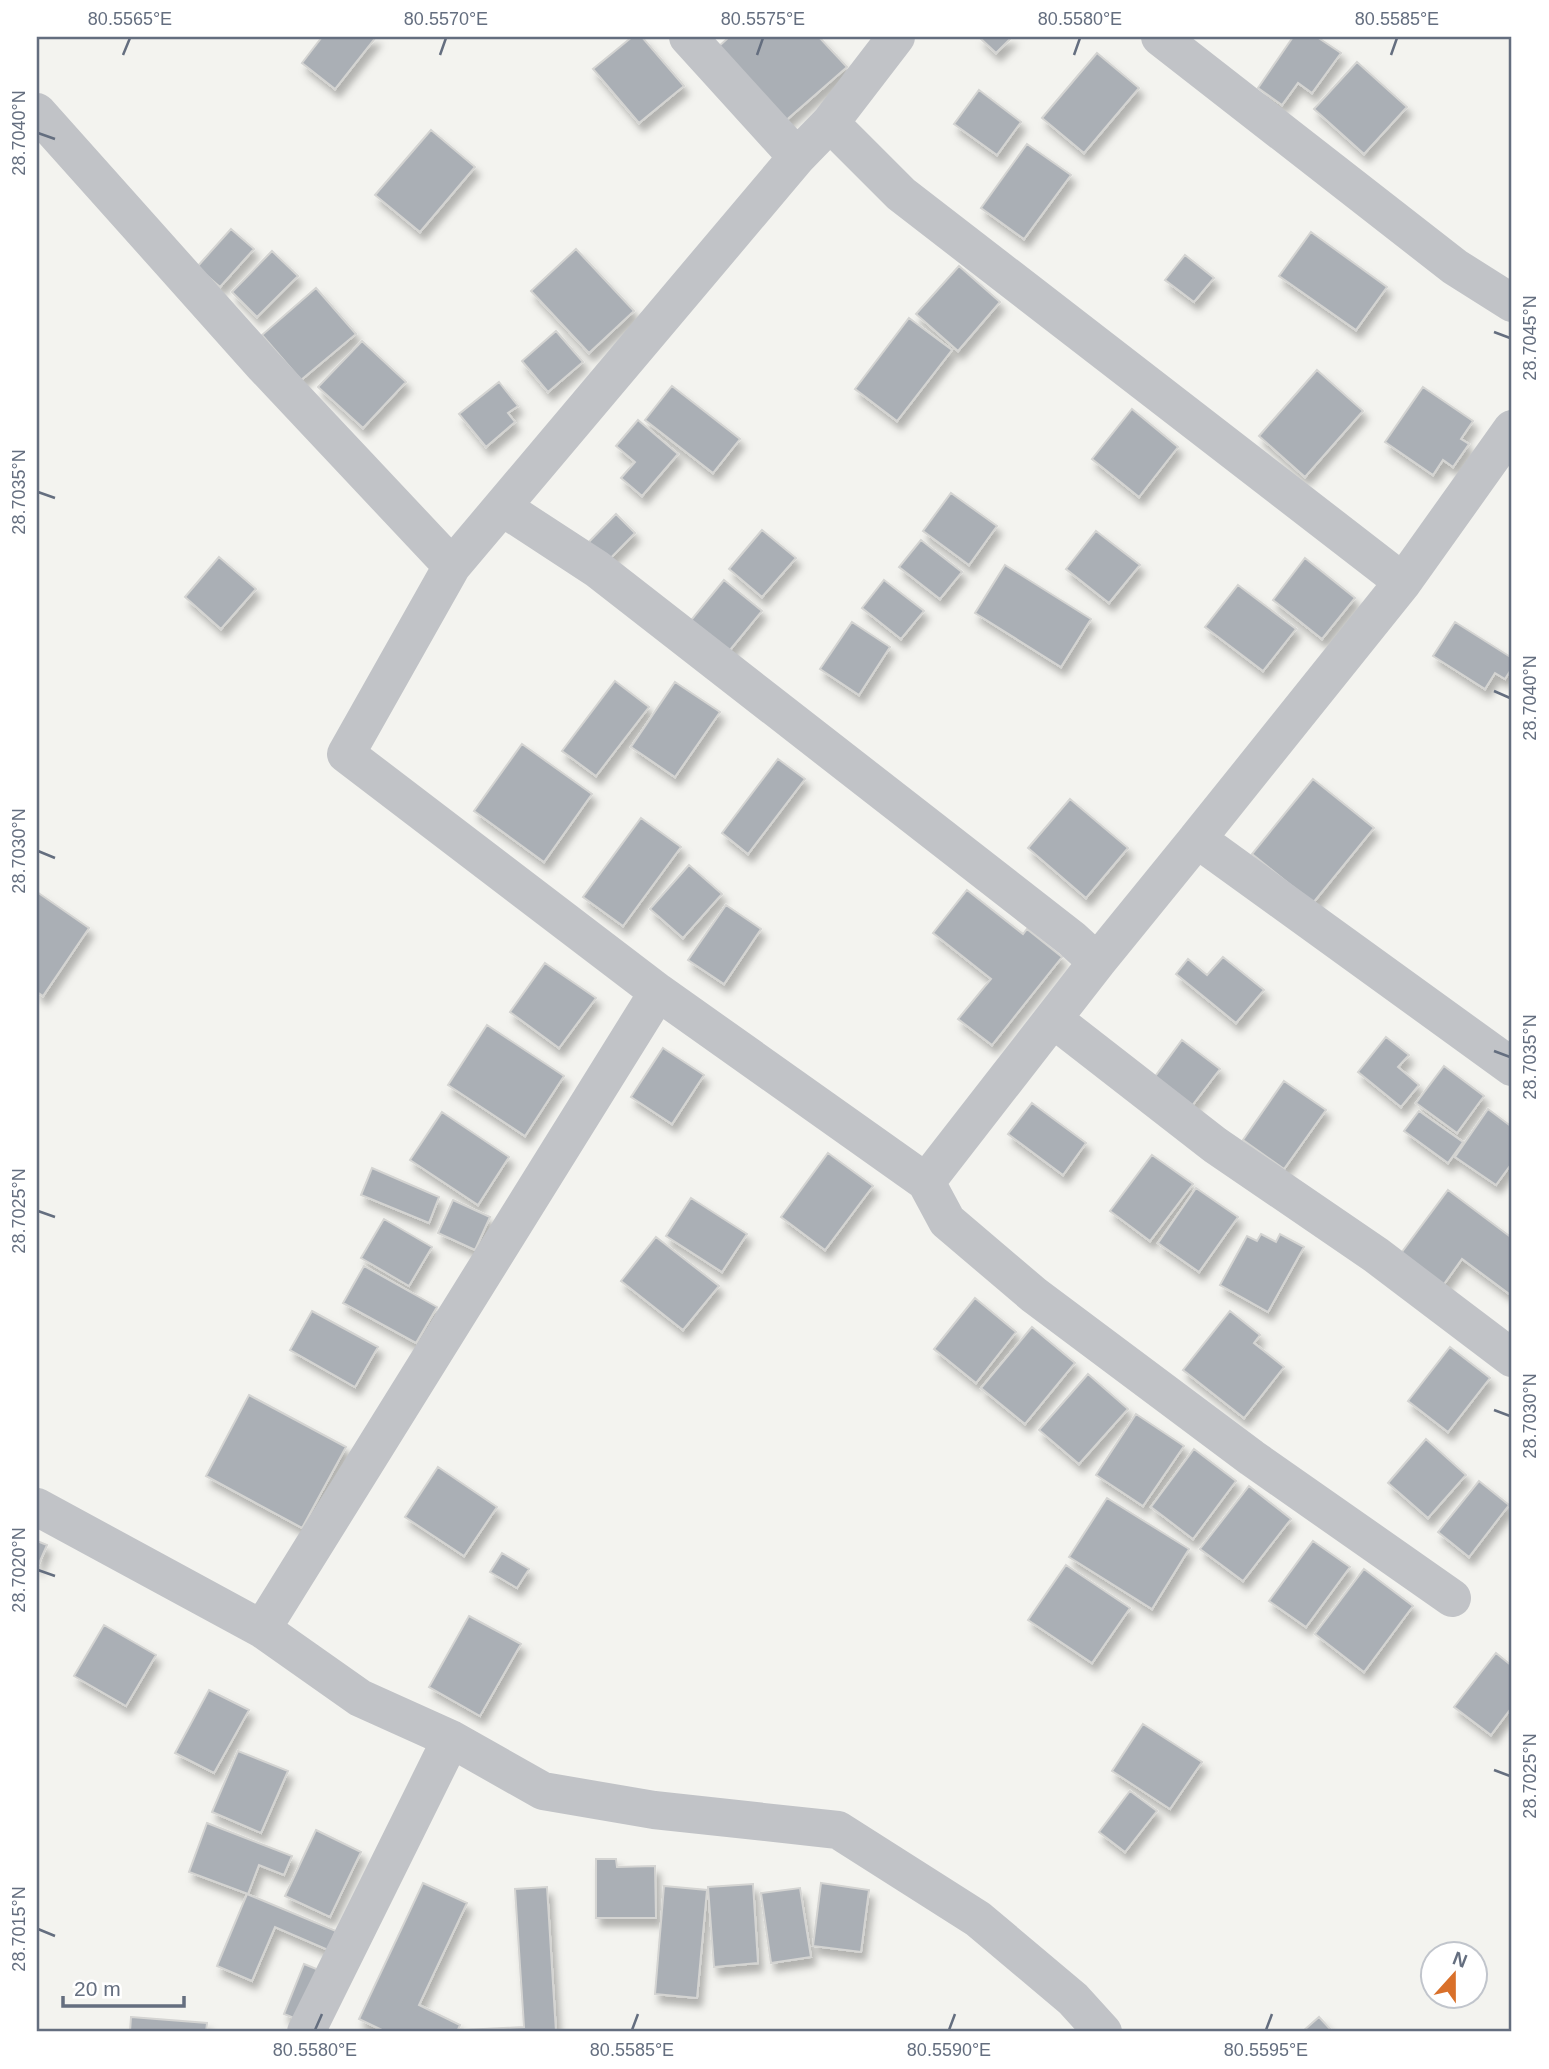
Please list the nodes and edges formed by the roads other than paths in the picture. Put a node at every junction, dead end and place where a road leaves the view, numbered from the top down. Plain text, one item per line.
1 (688, 37) edge
2 (896, 37) edge
3 (1160, 37) edge
4 (37, 111) edge
5 (830, 123) junction
6 (797, 157) junction
7 (1512, 303) edge
8 (1512, 429) edge
9 (502, 507) junction
10 (452, 566) junction
11 (1403, 582) junction
12 (1197, 839) junction
13 (1097, 962) junction
14 (658, 992) junction
15 (1053, 1019) junction
16 (1512, 1067) edge
17 (926, 1182) junction
18 (1512, 1358) edge
19 (37, 1507) edge
20 (1452, 1598) dead end
21 (262, 1629) junction
22 (451, 1739) junction
23 (306, 2032) edge
24 (1104, 2032) edge

1 - 6 street
2 - 5 street
3 - 7 street
4 - 10 street
5 - 6 street
5 - 11 street
6 - 9 street
8 - 11 street
9 - 10 street
9 - 13 street
10 - 14 street
11 - 12 street
12 - 13 street
12 - 16 street
13 - 15 street
14 - 17 street
14 - 21 street
15 - 17 street
15 - 18 street
17 - 20 street
19 - 21 street
21 - 22 street
22 - 23 street
22 - 24 street

